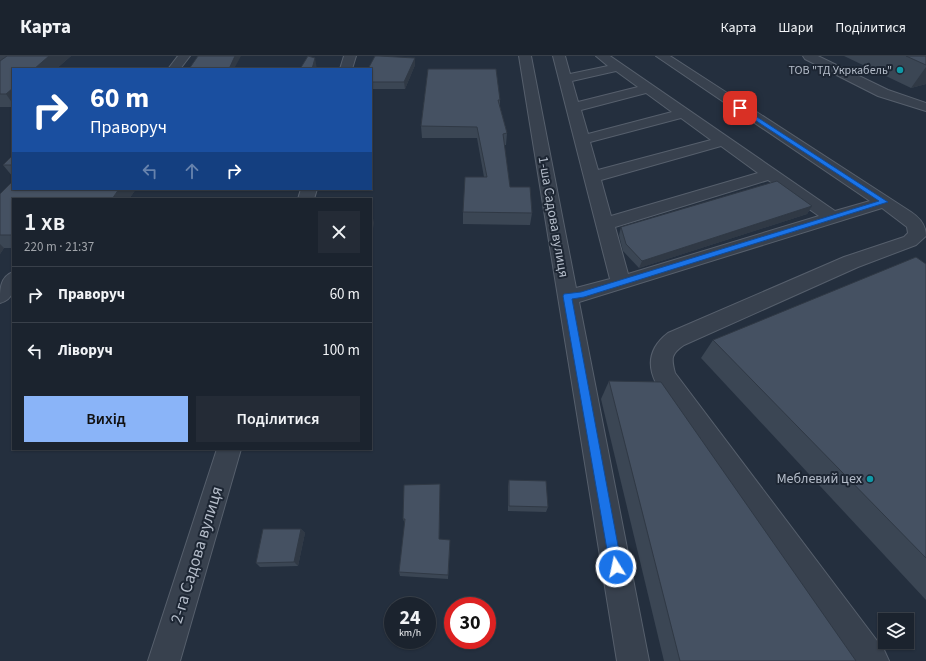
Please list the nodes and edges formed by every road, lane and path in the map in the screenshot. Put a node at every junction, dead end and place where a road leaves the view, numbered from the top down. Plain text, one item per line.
1 (3, 56) edge
2 (184, 56) edge
3 (350, 56) edge
4 (525, 56) edge
5 (559, 56) edge
6 (602, 56) edge
7 (662, 56) edge
8 (809, 56) edge
9 (0, 58) edge
10 (175, 68) edge
11 (346, 68) edge
12 (619, 68) junction
13 (565, 79) junction
14 (648, 88) junction
15 (926, 107) edge
16 (573, 108) junction
17 (684, 113) junction
18 (582, 140) junction
19 (723, 141) junction
20 (770, 174) junction
21 (592, 177) junction
22 (884, 202) junction
23 (833, 218) junction
24 (605, 224) junction
25 (886, 248) junction
26 (906, 261) edge
27 (12, 280) edge
28 (621, 283) junction
29 (0, 296) edge
30 (567, 296) junction
31 (229, 450) edge
32 (164, 661) edge
33 (633, 661) edge
34 (873, 661) edge

1 - 9 street
2 - 10 street
3 - 11 street
4 - 30 street, 1-ша Садова вулиця
5 - 13 street
6 - 12 street
7 - 22 street
8 - 15 street
12 - 13 street
12 - 14 street
13 - 16 street
14 - 16 street
14 - 17 street
16 - 18 street
17 - 18 street
17 - 19 street
18 - 21 street
19 - 20 street
19 - 21 street
20 - 23 street
20 - 24 street
21 - 24 street
22 - 23 street
22 - 25 street
23 - 28 street
24 - 28 street
25 - 26 street
25 - 34 street
27 - 29 street
28 - 30 street
30 - 33 street, 1-ша Садова вулиця
31 - 32 street, 2-га Садова вулиця

